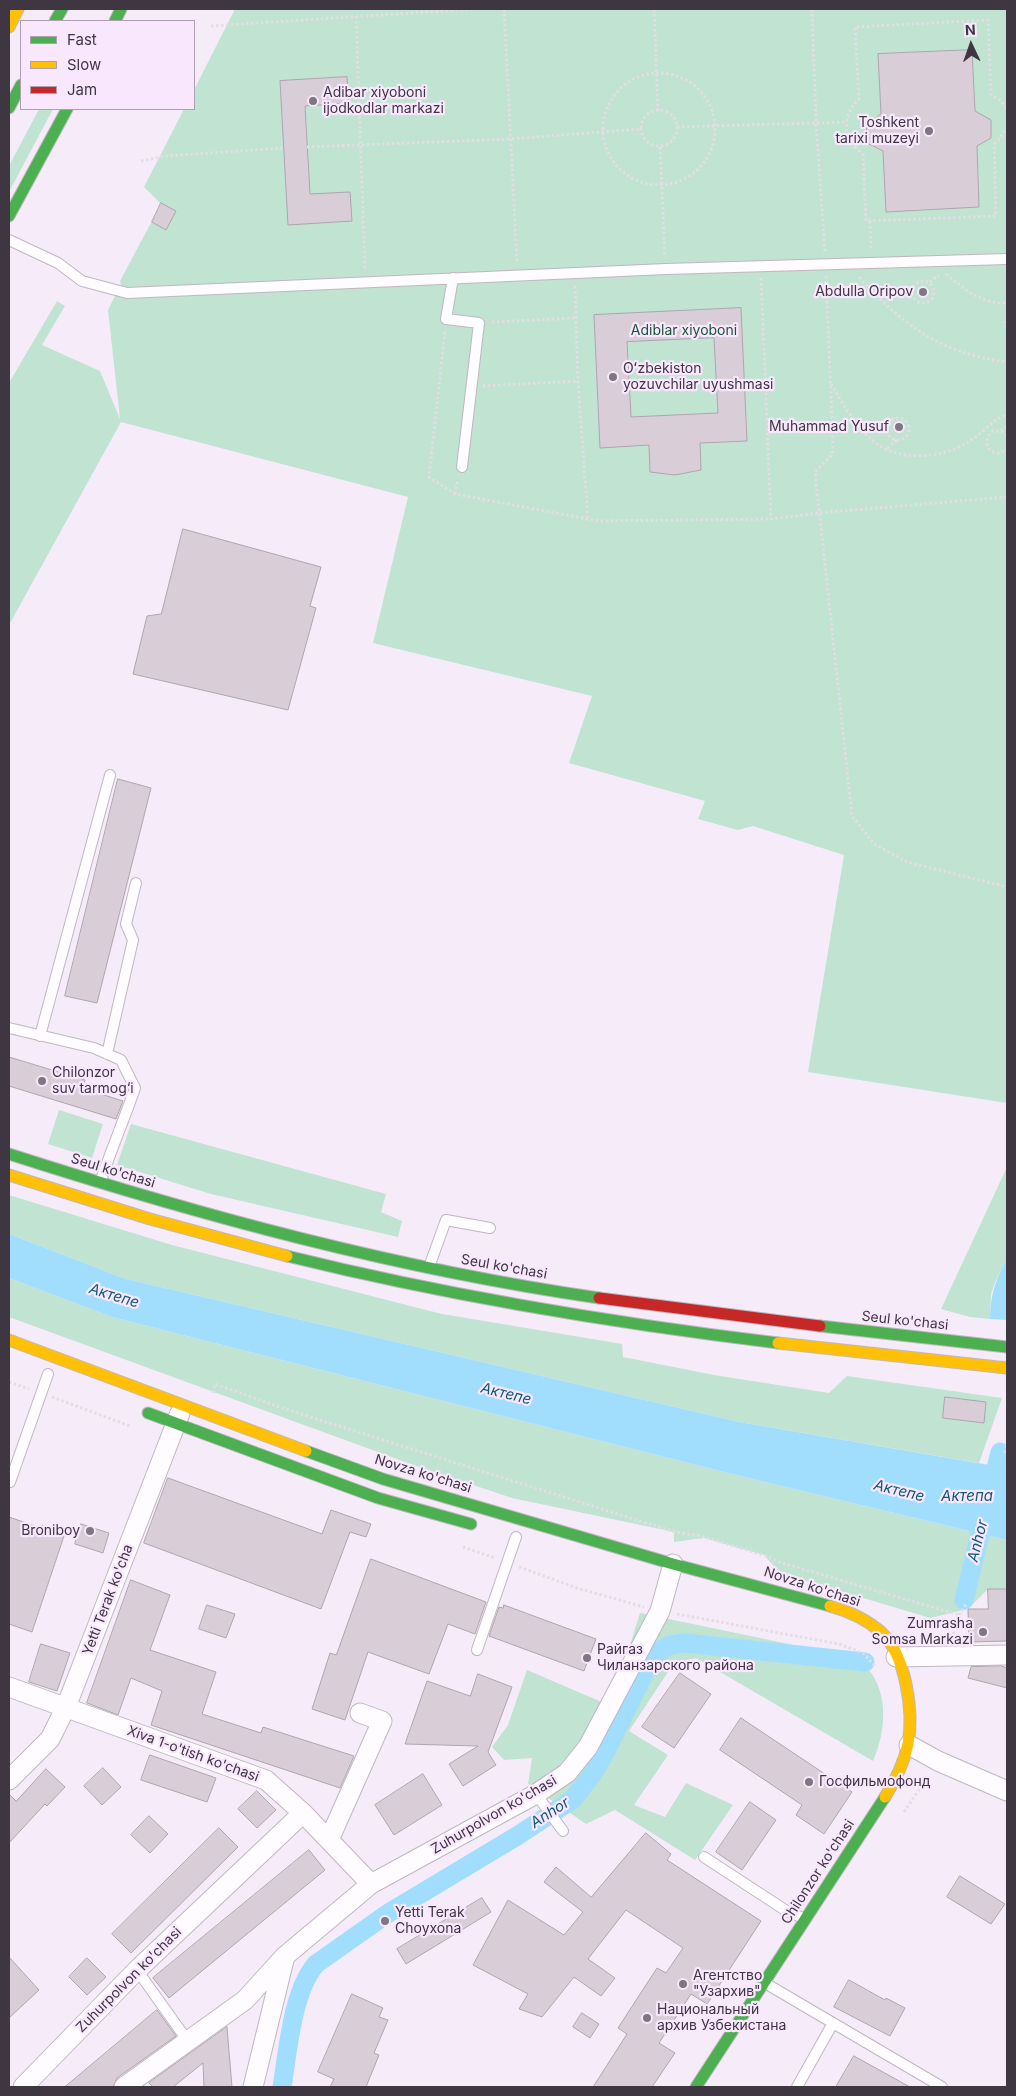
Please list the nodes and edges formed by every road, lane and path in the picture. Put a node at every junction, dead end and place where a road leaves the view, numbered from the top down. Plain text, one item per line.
1 (18, 9) edge
2 (62, 9) edge
3 (473, 9) edge
4 (504, 9) edge
5 (654, 9) edge
6 (812, 9) edge
7 (356, 16) junction
8 (56, 20) edge
9 (210, 26) dead end
10 (9, 27) edge
11 (656, 72) junction
12 (20, 87) edge
13 (9, 108) edge
14 (1007, 108) edge
15 (66, 110) edge
16 (658, 111) junction
17 (846, 122) junction
18 (816, 123) junction
19 (715, 126) junction
20 (677, 127) junction
21 (1007, 128) edge
22 (641, 129) junction
23 (602, 132) junction
24 (510, 138) junction
25 (360, 145) junction
26 (660, 146) junction
27 (307, 147) dead end
28 (284, 148) dead end
29 (141, 161) dead end
30 (661, 186) junction
31 (9, 216) edge
32 (870, 222) junction
33 (9, 240) edge
34 (1007, 259) edge
35 (871, 262) junction
36 (847, 263) junction
37 (826, 264) junction
38 (760, 267) junction
39 (666, 269) junction
40 (575, 273) junction
41 (517, 276) junction
42 (453, 278) junction
43 (366, 282) junction
44 (930, 282) junction
45 (1007, 302) edge
46 (1007, 316) edge
47 (576, 318) junction
48 (446, 319) junction
49 (479, 323) junction
50 (1007, 330) edge
51 (1007, 362) edge
52 (578, 381) junction
53 (831, 384) junction
54 (472, 387) junction
55 (1007, 414) edge
56 (1007, 426) edge
57 (1001, 431) junction
58 (1007, 436) edge
59 (897, 440) junction
60 (886, 448) junction
61 (1007, 448) edge
62 (462, 467) dead end
63 (1007, 497) edge
64 (818, 513) junction
65 (772, 519) junction
66 (588, 520) junction
67 (110, 775) dead end
68 (136, 883) dead end
69 (1007, 887) edge
70 (9, 1028) edge
71 (40, 1036) junction
72 (107, 1054) junction
73 (9, 1154) edge
74 (9, 1175) edge
75 (100, 1184) junction
76 (490, 1228) dead end
77 (429, 1268) junction
78 (9, 1340) edge
79 (1007, 1347) edge
80 (1007, 1368) edge
81 (48, 1374) dead end
82 (9, 1382) edge
83 (41, 1393) junction
84 (212, 1396) dead end
85 (183, 1406) junction
86 (139, 1410) dead end
87 (176, 1424) junction
88 (133, 1427) dead end
89 (1007, 1442) edge
90 (1005, 1453) dead end
91 (10, 1482) edge
92 (479, 1527) dead end
93 (516, 1537) dead end
94 (460, 1546) dead end
95 (507, 1563) junction
96 (669, 1575) junction
97 (967, 1603) dead end
98 (660, 1611) junction
99 (959, 1615) junction
100 (858, 1630) dead end
101 (477, 1650) dead end
102 (947, 1655) junction
103 (1007, 1655) edge
104 (896, 1658) junction
105 (879, 1671) dead end
106 (9, 1687) edge
107 (66, 1707) junction
108 (360, 1713) dead end
109 (908, 1745) junction
110 (9, 1780) edge
111 (1007, 1791) edge
112 (539, 1797) junction
113 (303, 1812) junction
114 (562, 1831) dead end
115 (329, 1840) junction
116 (704, 1857) dead end
117 (371, 1884) junction
118 (806, 1919) junction
119 (285, 1956) junction
120 (138, 1970) junction
121 (764, 1982) junction
122 (833, 2024) junction
123 (187, 2040) junction
124 (23, 2087) edge
125 (124, 2087) edge
126 (253, 2087) edge
127 (696, 2087) edge
128 (797, 2087) edge
129 (942, 2087) edge

1 - 10 main road
2 - 8 main road
3 - 7 path
4 - 24 path
5 - 11 path
6 - 18 path
7 - 9 path
7 - 25 path
11 - 16 path
11 - 19 path
11 - 23 path
12 - 13 main road
14 - 17 path
15 - 31 main road
16 - 20 path
16 - 22 path
17 - 18 path
17 - 32 path
18 - 19 path
18 - 37 path
19 - 20 path
19 - 30 path
20 - 26 path
21 - 32 path
22 - 23 path
22 - 26 path
23 - 24 path
23 - 30 path
24 - 25 path
24 - 41 path
25 - 27 path
25 - 43 path
26 - 30 path
28 - 29 path
30 - 39 path
32 - 35 path
33 - 43 lane
34 - 35 lane
35 - 36 lane
36 - 37 lane
36 - 51 path
37 - 38 lane
37 - 53 path
38 - 39 lane
38 - 65 path
39 - 40 lane
40 - 41 lane
40 - 47 path
41 - 42 lane
42 - 43 lane
42 - 48 lane
44 - 44 path
44 - 45 path
46 - 50 path
47 - 49 path
47 - 52 path
48 - 49 lane
48 - 66 path
49 - 54 lane
52 - 54 path
52 - 66 path
53 - 60 path
53 - 64 path
54 - 62 lane
55 - 60 path
56 - 57 path
57 - 58 path
57 - 61 path
59 - 59 path
59 - 60 path
63 - 64 path
64 - 65 path
64 - 69 path
65 - 66 path
67 - 71 lane
68 - 72 lane
70 - 71 lane
71 - 72 lane
72 - 75 lane
73 - 75 main road, Seul ko'chasi
74 - 80 main road
75 - 77 main road, Seul ko'chasi
76 - 77 lane
77 - 79 main road, Seul ko'chasi
78 - 85 main road, Novza ko'chasi
81 - 83 lane
82 - 83 path
83 - 88 path
83 - 91 lane
84 - 99 path
85 - 87 street, Yetti Terak ko'cha
85 - 96 main road, Novza ko'chasi
86 - 87 main road
87 - 92 main road
87 - 107 street, Yetti Terak ko'cha
89 - 90 path
93 - 95 lane
94 - 95 path
95 - 98 path
95 - 101 lane
96 - 98 street, Zuhurpolvon ko'chasi
96 - 104 main road, Novza ko'chasi
97 - 99 path
98 - 105 path
98 - 112 street, Zuhurpolvon ko'chasi
99 - 102 path
100 - 104 main road, Novza ko'chasi
102 - 103 street
102 - 104 street
104 - 109 main road, Chilonzor ko'chasi
106 - 107 street, Xiva 1-o'tish ko'chasi
107 - 110 street, Yetti Terak ko'cha
107 - 113 street, Xiva 1-o'tish ko'chasi
108 - 115 street
109 - 111 street
109 - 118 main road, Chilonzor ko'chasi
112 - 114 lane
112 - 117 street, Zuhurpolvon ko'chasi
113 - 115 street, Xiva 1-o'tish ko'chasi
113 - 120 street, Zuhurpolvon ko'chasi
115 - 117 street, Xiva 1-o'tish ko'chasi
116 - 118 lane
117 - 119 street, Zuhurpolvon ko'chasi
118 - 121 main road, Chilonzor ko'chasi
119 - 123 street, Zuhurpolvon ko'chasi
119 - 126 street
120 - 123 lane
120 - 124 street, Zuhurpolvon ko'chasi
121 - 122 lane
121 - 127 main road, Chilonzor ko'chasi
122 - 128 lane
122 - 129 lane
123 - 125 street, Zuhurpolvon ko'chasi

